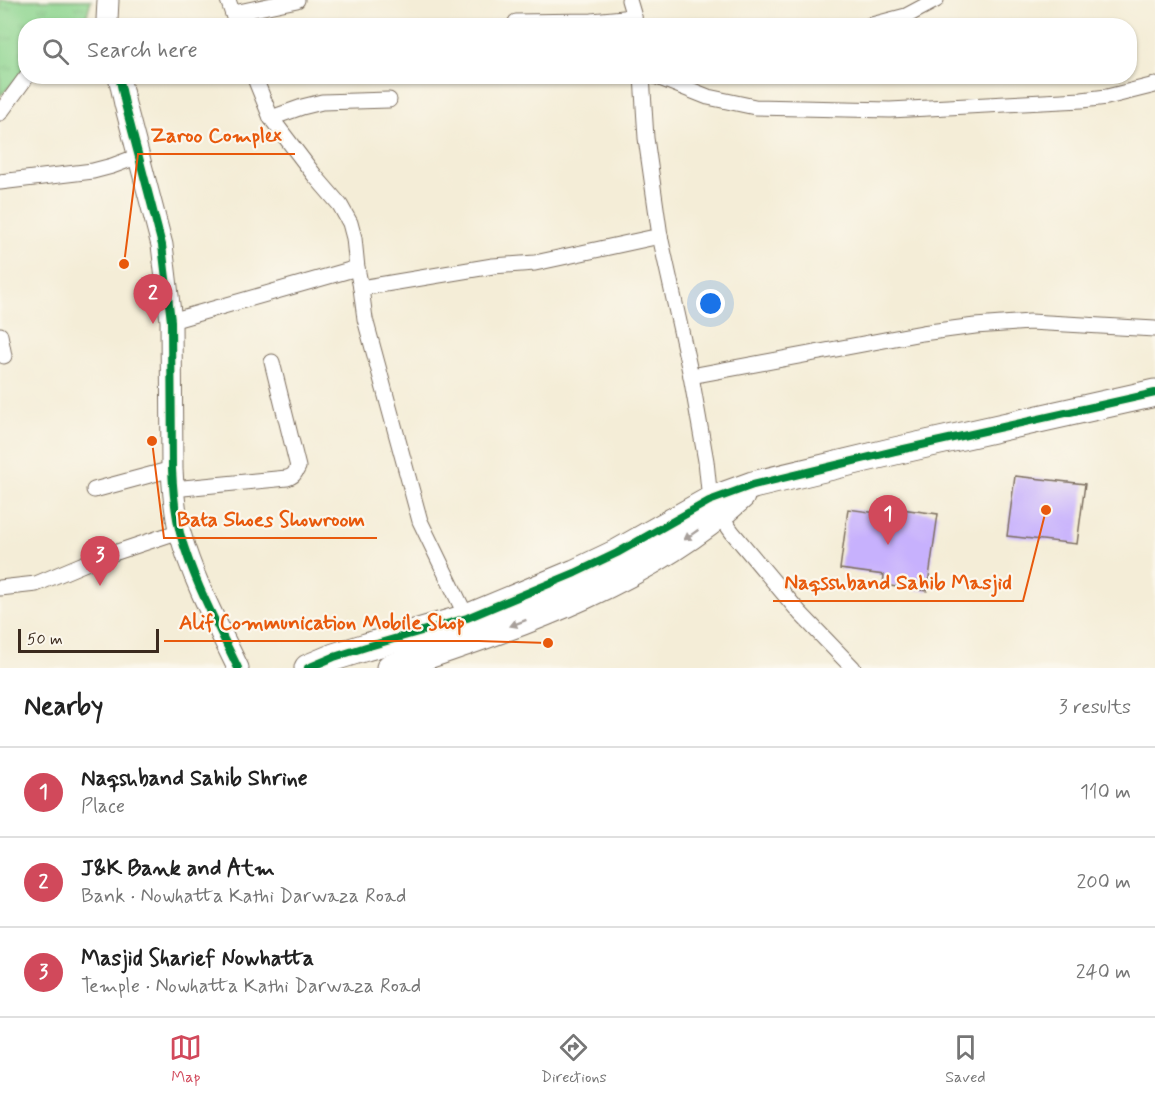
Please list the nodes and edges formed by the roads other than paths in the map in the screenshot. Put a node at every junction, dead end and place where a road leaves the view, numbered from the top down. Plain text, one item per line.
1 (297, 0) edge
2 (629, 0) edge
3 (936, 0) edge
4 (233, 13) edge
5 (634, 18) edge
6 (898, 18) edge
7 (21, 84) edge
8 (121, 84) edge
9 (257, 84) edge
10 (643, 84) edge
11 (675, 84) edge
12 (1155, 85) edge
13 (389, 100) dead end
14 (0, 113) edge
15 (271, 118) junction
16 (139, 156) junction
17 (0, 182) edge
18 (660, 236) junction
19 (357, 268) junction
20 (361, 288) junction
21 (171, 321) junction
22 (1155, 330) edge
23 (0, 335) edge
24 (4, 356) dead end
25 (272, 362) dead end
26 (691, 376) junction
27 (1155, 393) edge
28 (172, 479) junction
29 (94, 490) dead end
30 (715, 507) junction
31 (180, 531) junction
32 (0, 588) edge
33 (467, 618) junction
34 (238, 668) edge
35 (308, 668) edge
36 (390, 668) edge
37 (853, 668) edge

1 - 4 street
2 - 5 street
3 - 6 street
7 - 14 street
8 - 16 street
9 - 15 street
10 - 18 street
11 - 12 street
13 - 15 street
15 - 19 street
16 - 17 street
16 - 21 street
18 - 20 street
18 - 26 street
19 - 20 street
19 - 21 street
20 - 33 street
21 - 28 street
22 - 26 street
23 - 24 street
25 - 28 street
26 - 30 street
27 - 30 highway
28 - 29 street
28 - 31 street
30 - 33 highway
30 -> 36 highway
30 - 37 street
31 - 32 street
31 - 34 street
33 - 35 highway

